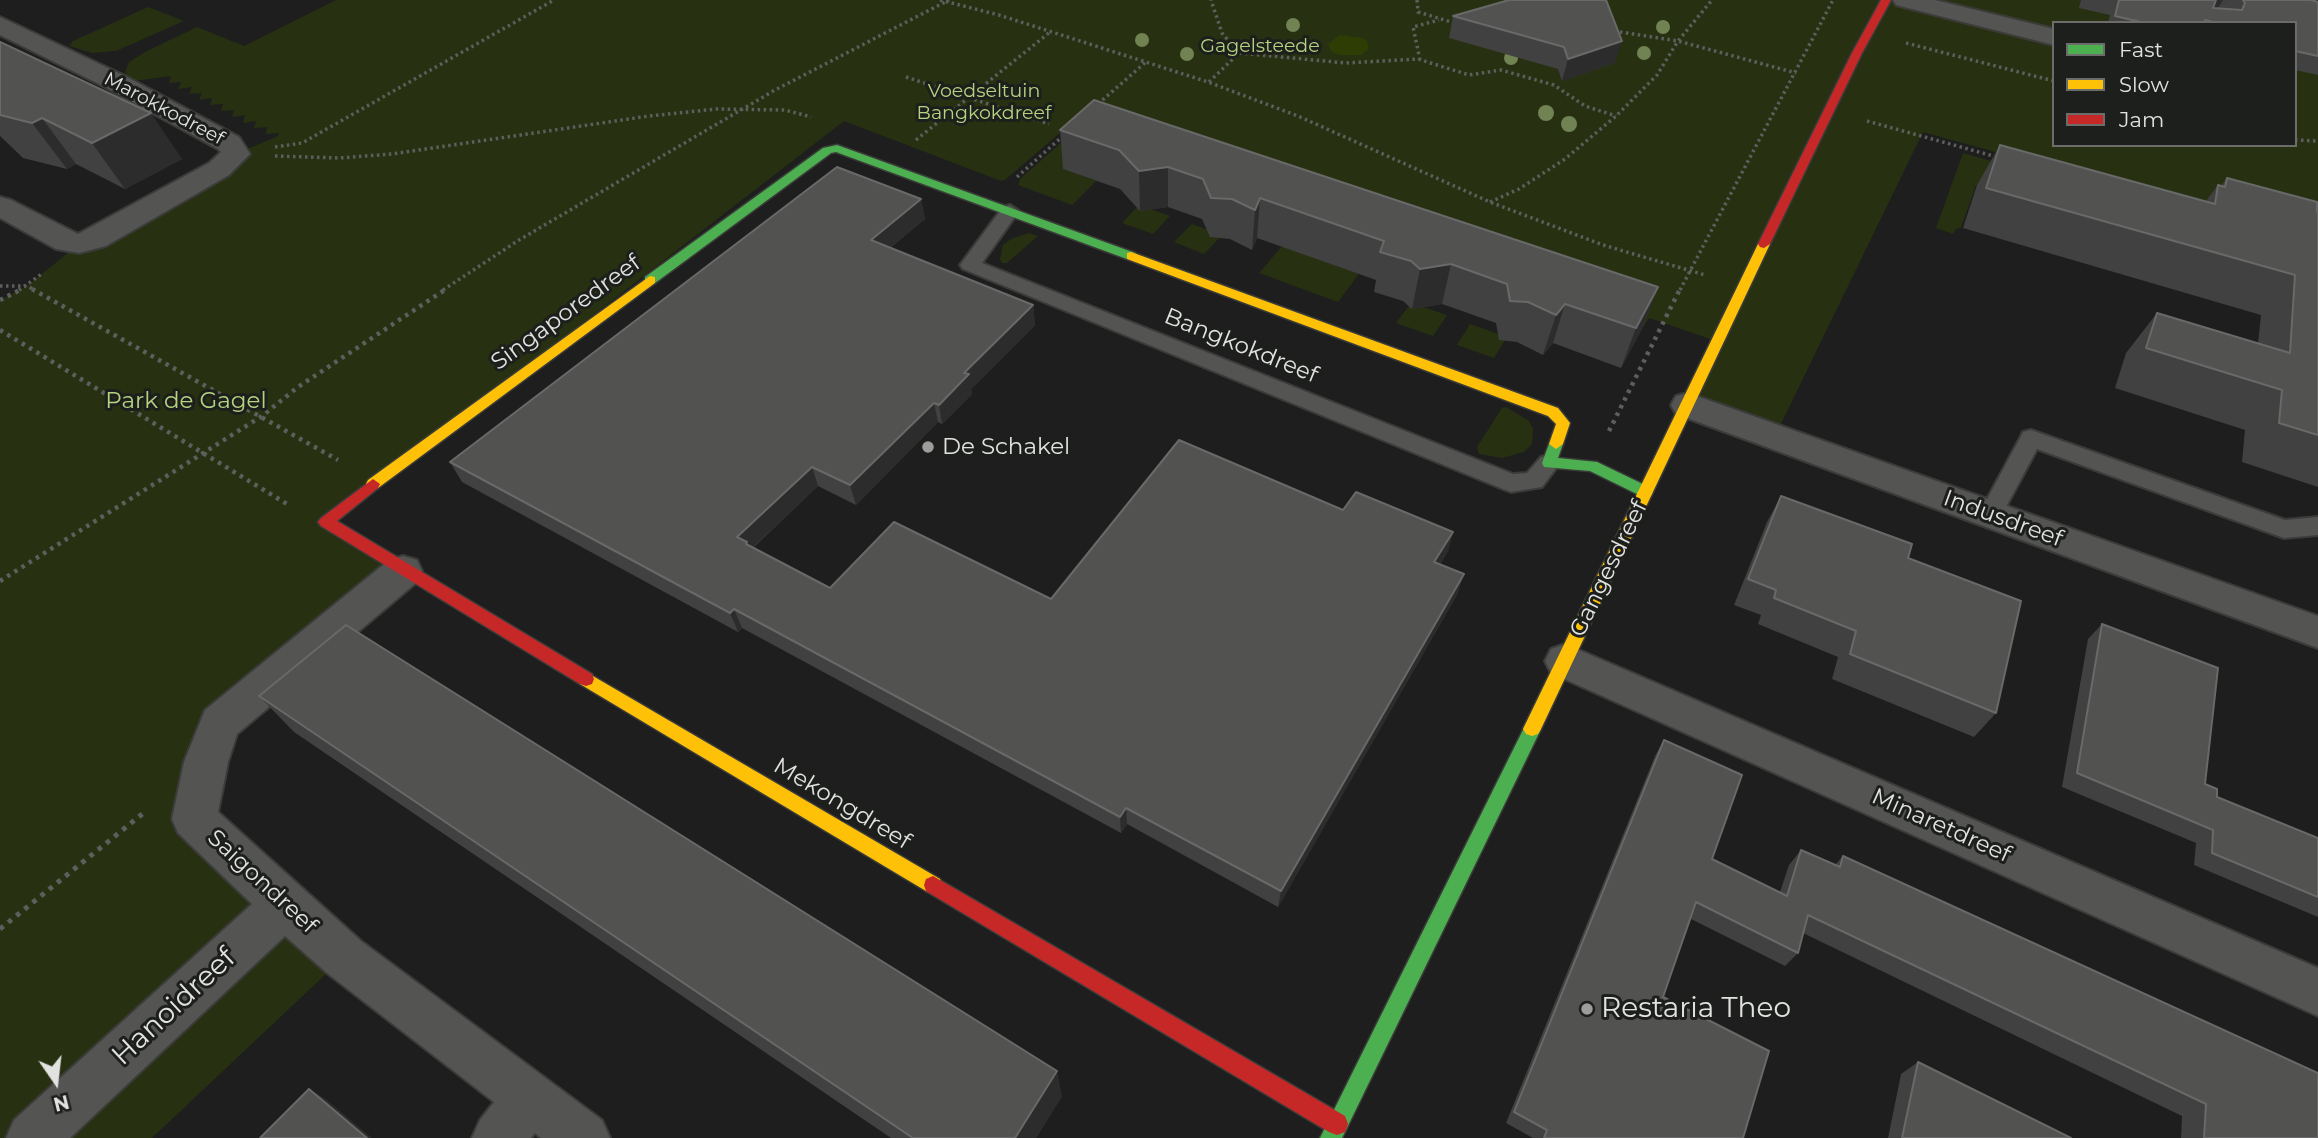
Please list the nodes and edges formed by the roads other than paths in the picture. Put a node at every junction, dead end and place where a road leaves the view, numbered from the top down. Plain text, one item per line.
1 (1886, 0) edge
2 (1905, 0) edge
3 (0, 25) edge
4 (2052, 37) edge
5 (837, 148) joint
6 (0, 206) edge
7 (1010, 211) junction
8 (1688, 405) junction
9 (1549, 463) junction
10 (1646, 492) junction
11 (1991, 514) junction
12 (326, 522) joint
13 (2318, 526) edge
14 (403, 571) junction
15 (2318, 632) edge
16 (1564, 661) junction
17 (285, 905) junction
18 (2318, 992) edge
19 (531, 1097) junction
20 (1334, 1131) edge
21 (32, 1138) edge
22 (498, 1138) edge
23 (584, 1138) edge

1 - 8 street, Gangesdreef
2 - 4 street
3 - 6 street, Marokkodreef
5 - 7 street, Bangkokdreef
5 - 12 street, Singaporedreef
7 - 9 street, Bangkokdreef
7 - 9 lane, Bangkokdreef
8 - 10 street, Gangesdreef
8 - 11 street, Indusdreef
9 - 10 street
10 - 16 street, Gangesdreef
11 - 13 lane
11 - 15 street, Indusdreef
12 - 14 street, Mekongdreef
14 - 17 street, Saigondreef
14 - 20 street, Mekongdreef
16 - 18 street, Minaretdreef
16 - 20 street, Gangesdreef
17 - 19 street, Saigondreef
17 - 21 street, Hanoidreef
19 - 22 street
19 - 23 street, Saigondreef

